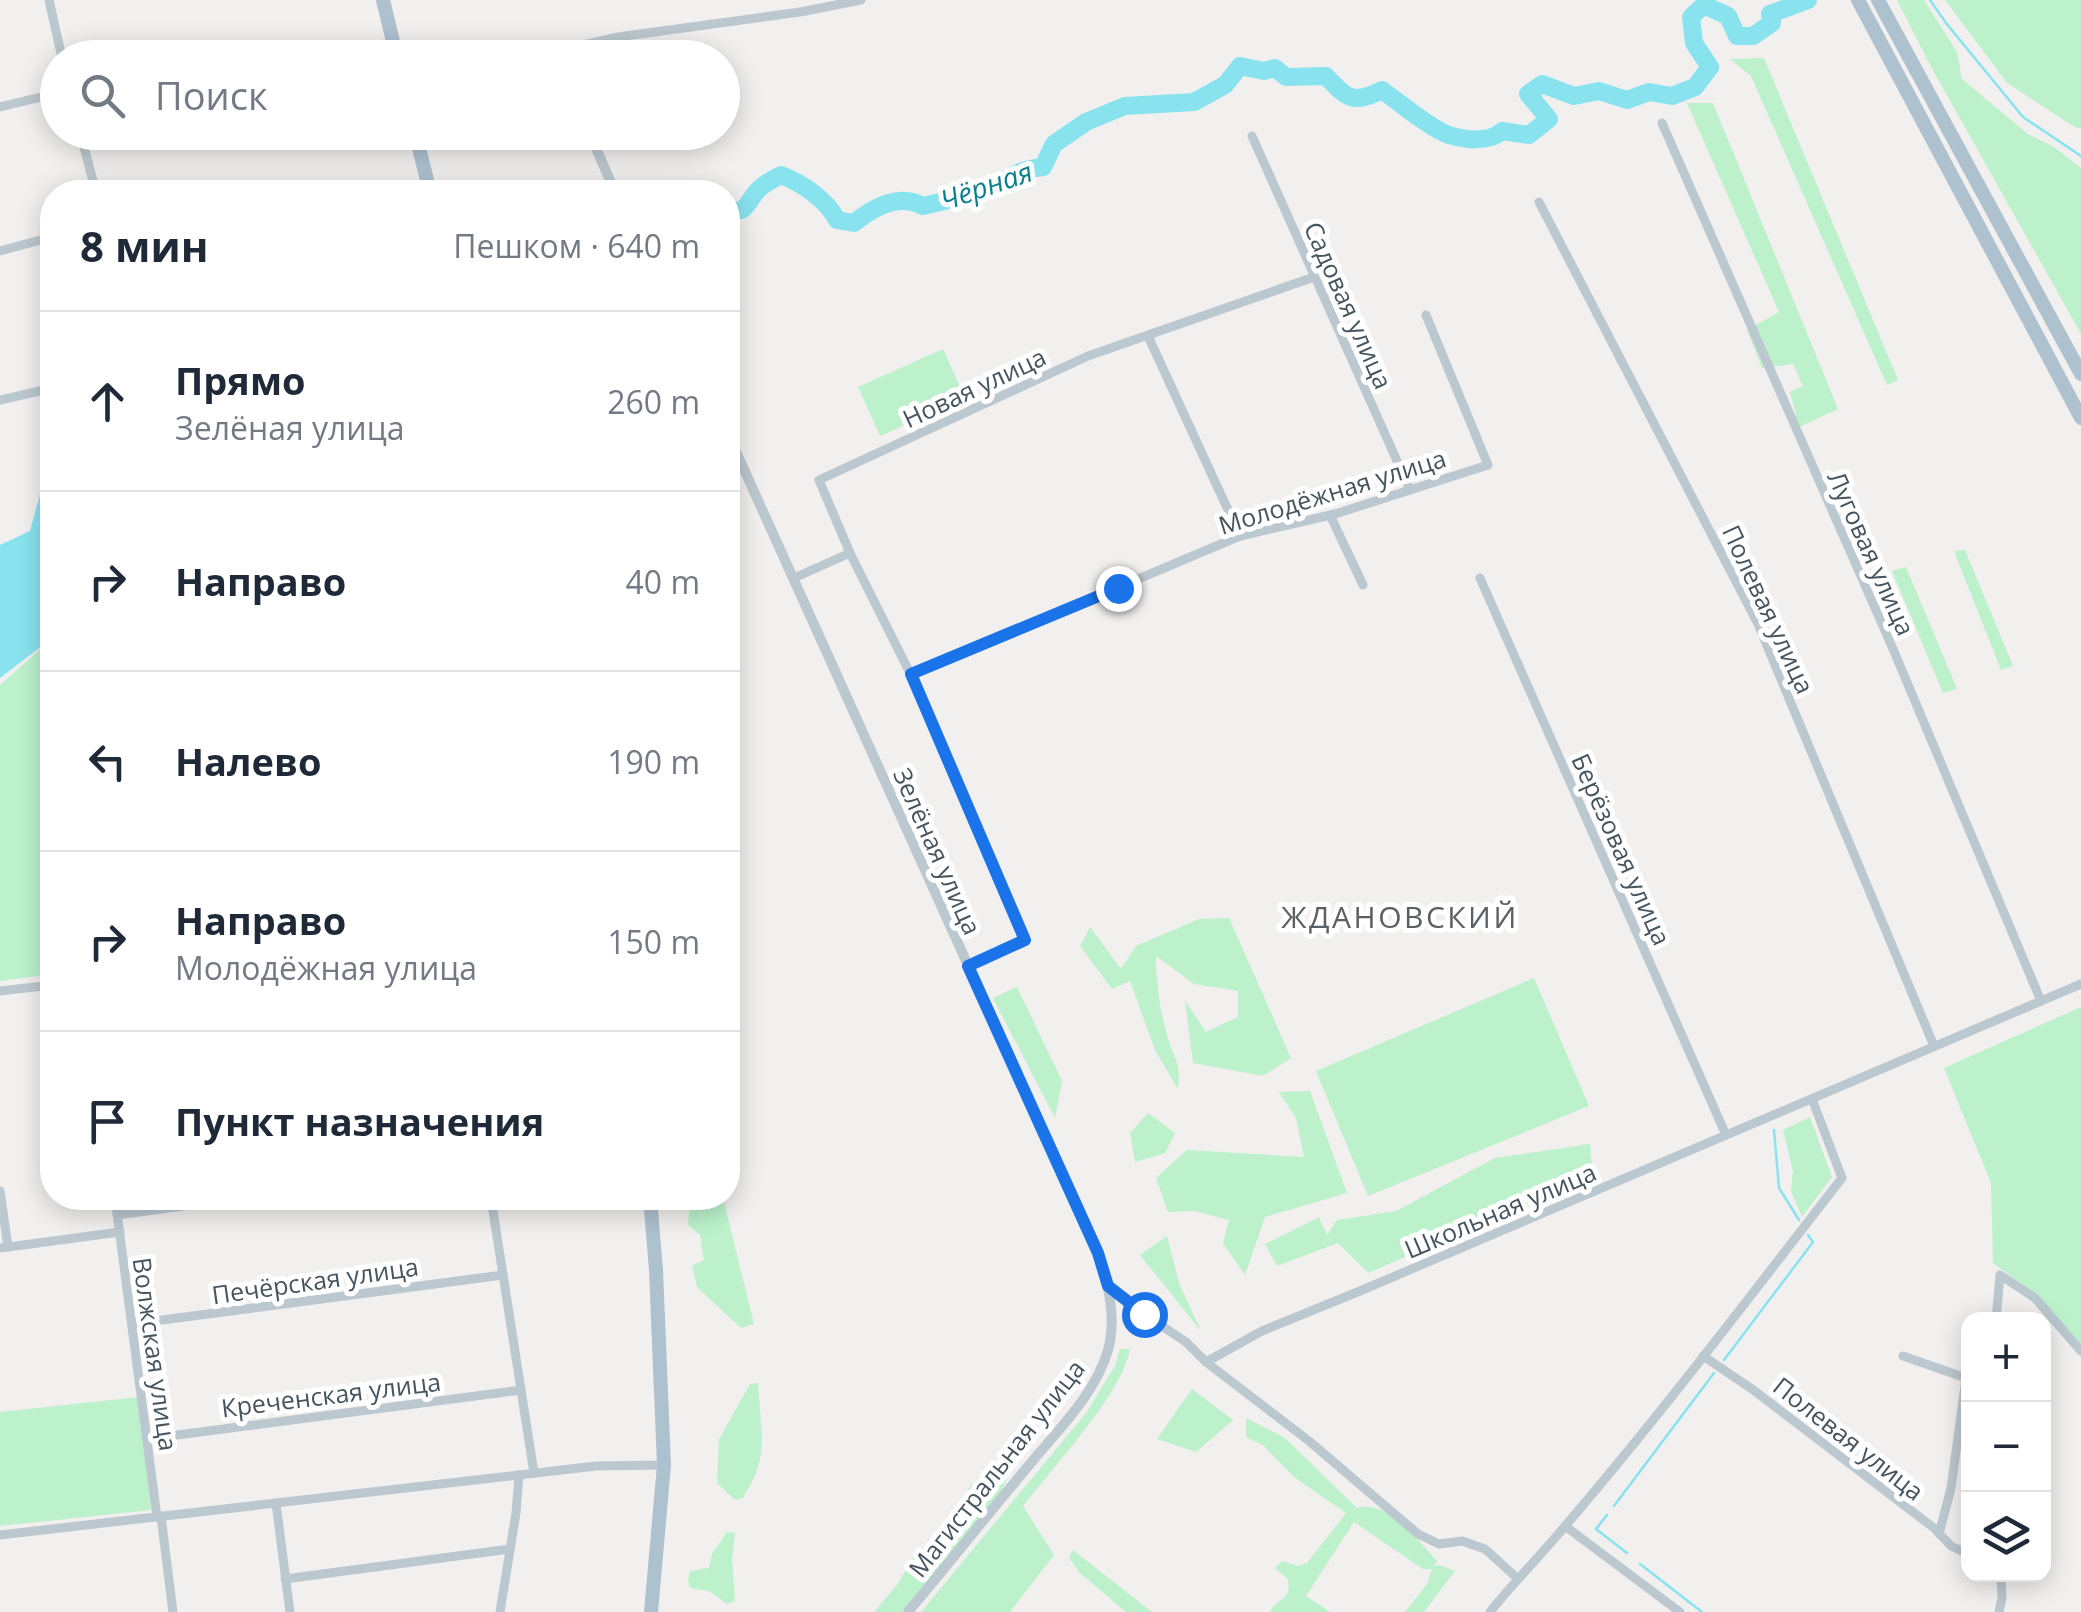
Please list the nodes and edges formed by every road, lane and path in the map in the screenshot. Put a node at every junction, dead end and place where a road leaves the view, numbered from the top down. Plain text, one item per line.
1 (49, 0) edge
2 (383, 0) edge
3 (861, 0) edge
4 (1878, 0) edge
5 (1858, 1) edge
6 (58, 40) edge
7 (392, 40) edge
8 (605, 40) edge
9 (40, 97) edge
10 (0, 107) edge
11 (1662, 123) dead end
12 (1252, 136) dead end
13 (85, 150) edge
14 (420, 150) edge
15 (596, 150) edge
16 (93, 180) edge
17 (427, 180) edge
18 (610, 180) edge
19 (1539, 202) dead end
20 (40, 241) edge
21 (0, 251) edge
22 (1314, 276) junction
23 (1426, 315) dead end
24 (1148, 336) junction
25 (2081, 374) edge
26 (40, 391) edge
27 (0, 400) edge
28 (2081, 418) edge
29 (740, 460) edge
30 (1410, 490) junction
31 (1330, 515) junction
32 (1240, 536) junction
33 (850, 553) junction
34 (794, 578) junction
35 (1480, 578) dead end
36 (1363, 585) dead end
37 (911, 674) junction
38 (968, 966) junction
39 (2081, 984) edge
40 (40, 987) edge
41 (0, 992) edge
42 (2041, 1001) junction
43 (1934, 1046) junction
44 (1812, 1099) junction
45 (1726, 1135) junction
46 (0, 1191) edge
47 (117, 1210) edge
48 (154, 1210) edge
49 (493, 1210) edge
50 (651, 1210) edge
51 (118, 1215) junction
52 (120, 1232) junction
53 (4, 1247) edge
54 (503, 1275) junction
55 (1108, 1286) junction
56 (1997, 1312) edge
57 (2048, 1312) edge
58 (2051, 1316) edge
59 (132, 1324) junction
60 (2081, 1351) edge
61 (1703, 1356) junction
62 (1903, 1356) dead end
63 (1206, 1362) junction
64 (1961, 1376) edge
65 (521, 1390) junction
66 (1963, 1402) edge
67 (147, 1438) junction
68 (664, 1465) junction
69 (534, 1473) junction
70 (519, 1475) junction
71 (276, 1503) junction
72 (159, 1516) junction
73 (1565, 1526) junction
74 (1940, 1534) junction
75 (0, 1535) edge
76 (510, 1548) junction
77 (1961, 1550) edge
78 (285, 1578) junction
79 (1517, 1578) junction
80 (2001, 1582) edge
81 (173, 1612) edge
82 (290, 1612) edge
83 (500, 1612) edge
84 (651, 1612) edge
85 (908, 1612) edge
86 (1490, 1612) edge
87 (1680, 1612) edge
88 (2000, 1612) edge

1 - 6 street
2 - 7 main road
3 - 8 street
4 - 25 main road
5 - 28 main road
9 - 10 street
11 - 42 street, Луговая улица
12 - 22 street, Садовая улица
13 - 16 street
14 - 17 main road
15 - 18 street
19 - 43 street, Полевая улица
20 - 21 street
22 - 24 street, Новая улица
22 - 30 street, Садовая улица
23 - 30 street, Молодёжная улица
24 - 32 street
24 - 33 street, Новая улица
26 - 27 street
29 - 34 street, Зелёная улица
30 - 31 street, Молодёжная улица
31 - 32 street, Молодёжная улица
31 - 36 street
32 - 37 street, Молодёжная улица
33 - 34 street
33 - 37 street
34 - 38 street, Зелёная улица
35 - 45 street, Берёзовая улица
37 - 38 street
38 - 55 street, Зелёная улица
39 - 42 street, Школьная улица
40 - 41 street
42 - 43 street, Школьная улица
43 - 44 street, Школьная улица
44 - 45 street, Школьная улица
44 - 61 street
45 - 63 street, Школьная улица
46 - 53 street
47 - 51 street, Волжская улица
48 - 51 street
49 - 54 street
50 - 68 main road
51 - 52 street, Волжская улица
52 - 53 street
52 - 59 street, Волжская улица
54 - 59 street, Печёрская улица
54 - 65 street
55 - 63 street
55 - 85 street, Магистральная улица
56 - 57 street
58 - 60 street
59 - 67 street, Волжская улица
61 - 73 street
61 - 74 street, Полевая улица
62 - 64 street
63 - 79 street
65 - 67 street, Креченская улица
65 - 69 street
66 - 74 street
67 - 72 street, Волжская улица
68 - 69 street
68 - 84 main road
69 - 70 street
70 - 71 street
70 - 76 street
71 - 72 street
71 - 78 street
72 - 75 street
72 - 81 street, Волжская улица
73 - 79 street
73 - 87 street
74 - 77 street, Полевая улица
76 - 78 street
76 - 83 street
78 - 82 street
79 - 86 street
80 - 88 street

